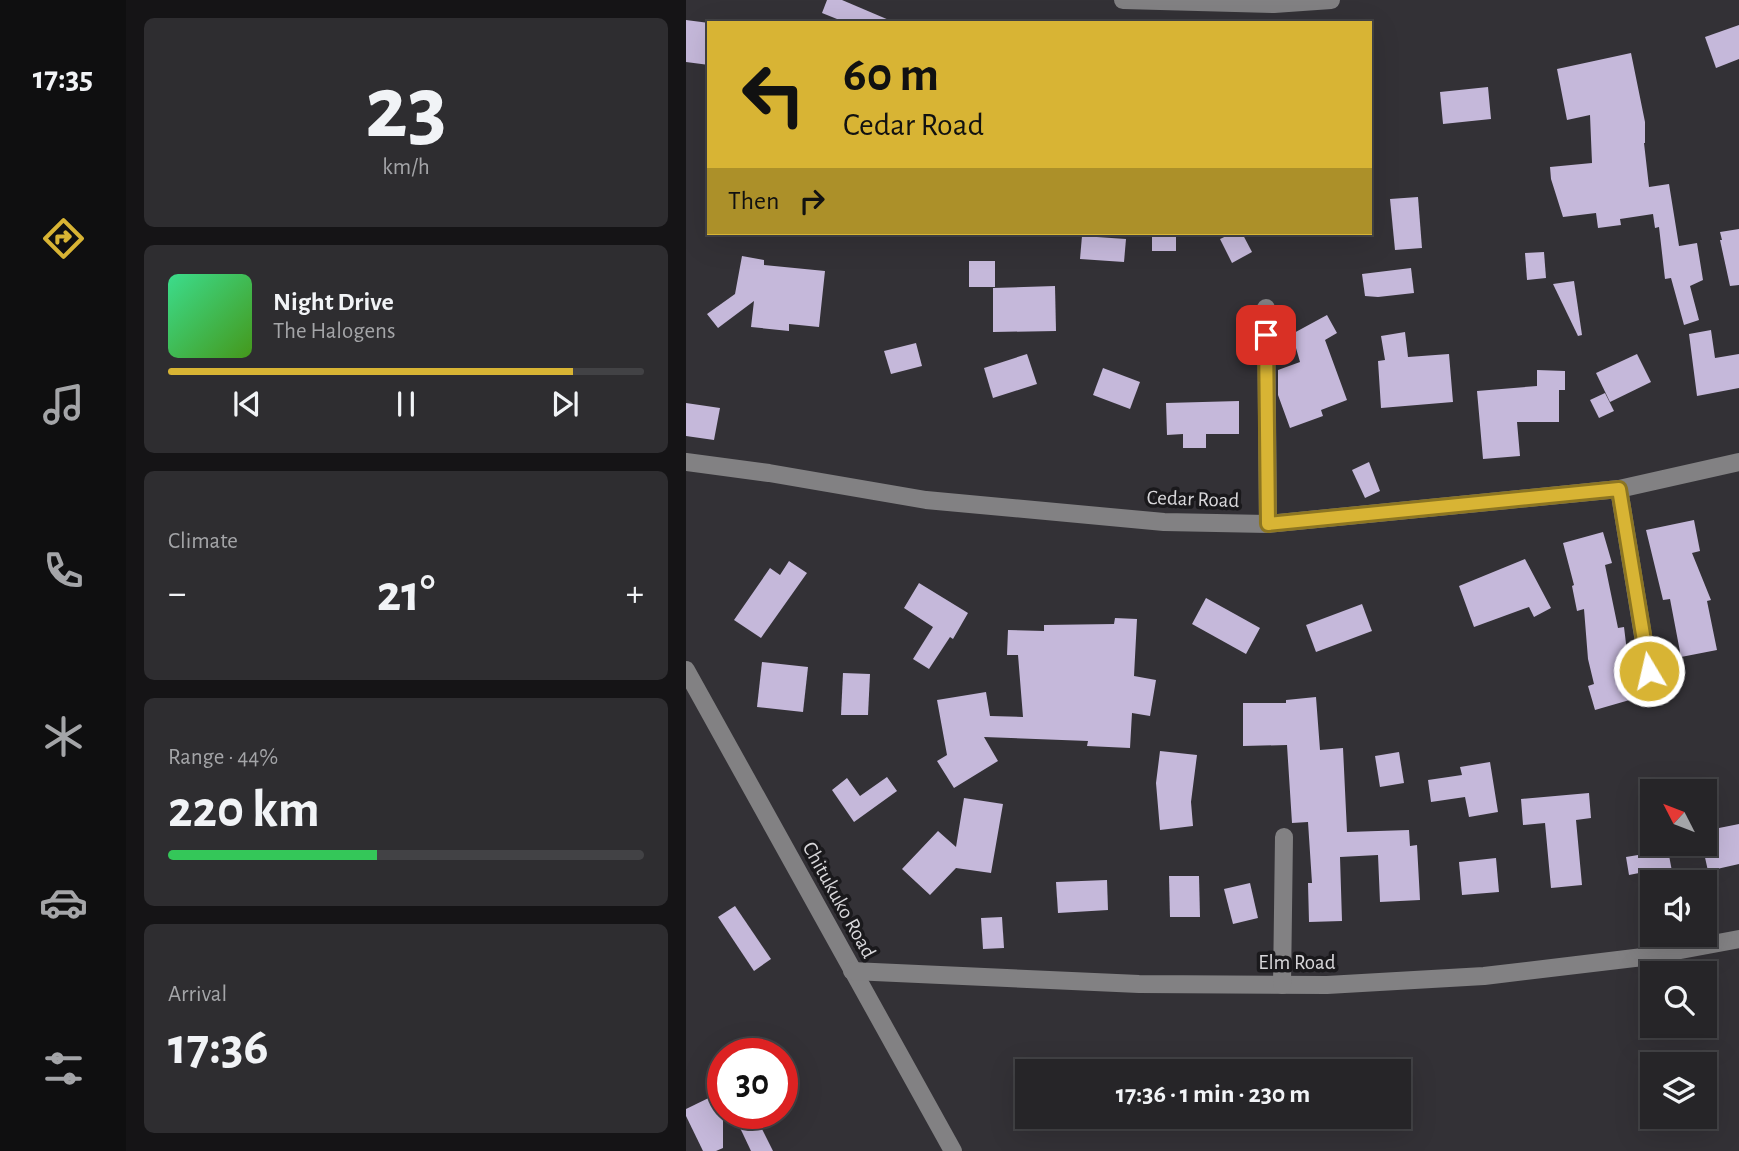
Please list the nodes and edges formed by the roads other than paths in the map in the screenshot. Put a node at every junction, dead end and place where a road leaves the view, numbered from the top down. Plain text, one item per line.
1 (1123, 0) edge
2 (1331, 0) edge
3 (1266, 308) dead end
4 (686, 462) edge
5 (1739, 462) edge
6 (1619, 489) junction
7 (1268, 524) junction
8 (686, 670) edge
9 (1653, 697) dead end
10 (1284, 837) dead end
11 (1739, 939) edge
12 (852, 971) junction
13 (1282, 985) junction
14 (953, 1151) edge

1 - 2 street
3 - 7 street
4 - 7 street, Cedar Road
5 - 6 street, Cedar Road
6 - 7 street, Cedar Road
6 - 9 street
8 - 12 street, Chitukuko Road
10 - 13 street
11 - 13 street, Elm Road
12 - 13 street, Elm Road
12 - 14 street, Chitukuko Road

